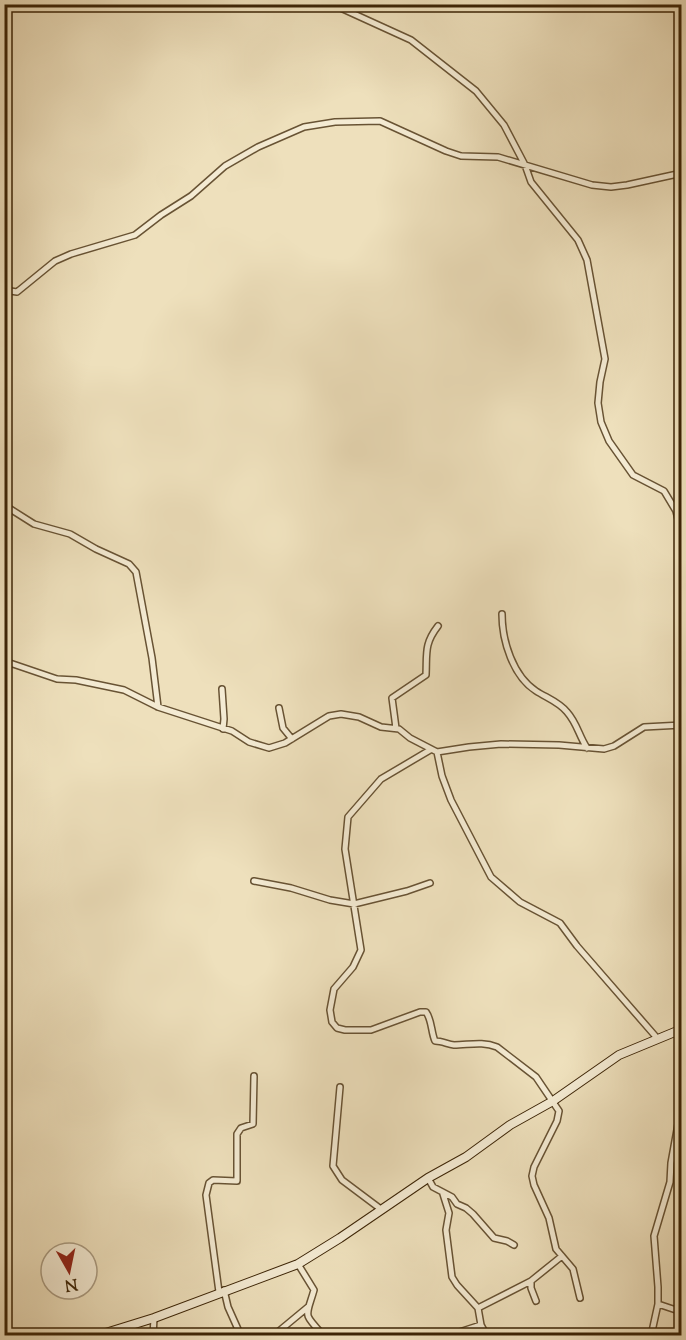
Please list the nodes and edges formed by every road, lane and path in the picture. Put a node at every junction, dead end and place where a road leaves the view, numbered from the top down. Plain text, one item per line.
1 (332, 4) edge
2 (525, 165) junction
3 (681, 173) edge
4 (4, 290) edge
5 (4, 505) edge
6 (681, 552) edge
7 (681, 605) edge
8 (502, 614) dead end
9 (681, 622) edge
10 (438, 626) dead end
11 (4, 661) edge
12 (222, 689) dead end
13 (158, 707) junction
14 (279, 708) dead end
15 (681, 725) edge
16 (396, 728) junction
17 (223, 729) junction
18 (292, 739) junction
19 (587, 748) junction
20 (430, 750) junction
21 (437, 752) junction
22 (254, 881) dead end
23 (430, 883) dead end
24 (354, 904) junction
25 (681, 1029) edge
26 (657, 1038) junction
27 (254, 1076) dead end
28 (340, 1086) dead end
29 (553, 1101) junction
30 (681, 1102) edge
31 (428, 1178) junction
32 (443, 1194) junction
33 (382, 1210) junction
34 (514, 1245) dead end
35 (561, 1256) junction
36 (298, 1264) junction
37 (531, 1281) junction
38 (221, 1291) junction
39 (580, 1298) dead end
40 (536, 1301) dead end
41 (658, 1304) junction
42 (308, 1307) junction
43 (478, 1308) junction
44 (681, 1312) edge
45 (154, 1318) junction
46 (481, 1324) junction
47 (96, 1335) edge
48 (153, 1335) edge
49 (241, 1335) edge
50 (273, 1335) edge
51 (324, 1335) edge
52 (447, 1335) edge
53 (487, 1335) edge
54 (651, 1335) edge

1 - 2 street
2 - 3 street
2 - 4 street
2 - 6 street
5 - 13 street
7 - 9 street
8 - 19 street
10 - 16 street
11 - 13 street
12 - 17 street
13 - 17 street
14 - 18 street
15 - 19 street
16 - 18 street
16 - 20 street
17 - 18 street
19 - 21 street
20 - 21 street
20 - 24 street
21 - 26 street
22 - 24 street
23 - 24 street
24 - 29 street
25 - 26 main road
26 - 29 main road
27 - 38 street
28 - 33 street
29 - 31 main road
29 - 35 street
30 - 41 street
31 - 32 street
31 - 33 main road
32 - 34 street
32 - 43 street
33 - 36 main road
35 - 37 street
35 - 39 street
36 - 38 main road
36 - 42 street
37 - 40 street
37 - 43 street
38 - 45 main road
38 - 49 street
41 - 44 street
41 - 54 street
42 - 50 street
42 - 51 street
43 - 46 street
45 - 47 main road
45 - 48 street
46 - 52 street
46 - 53 street

